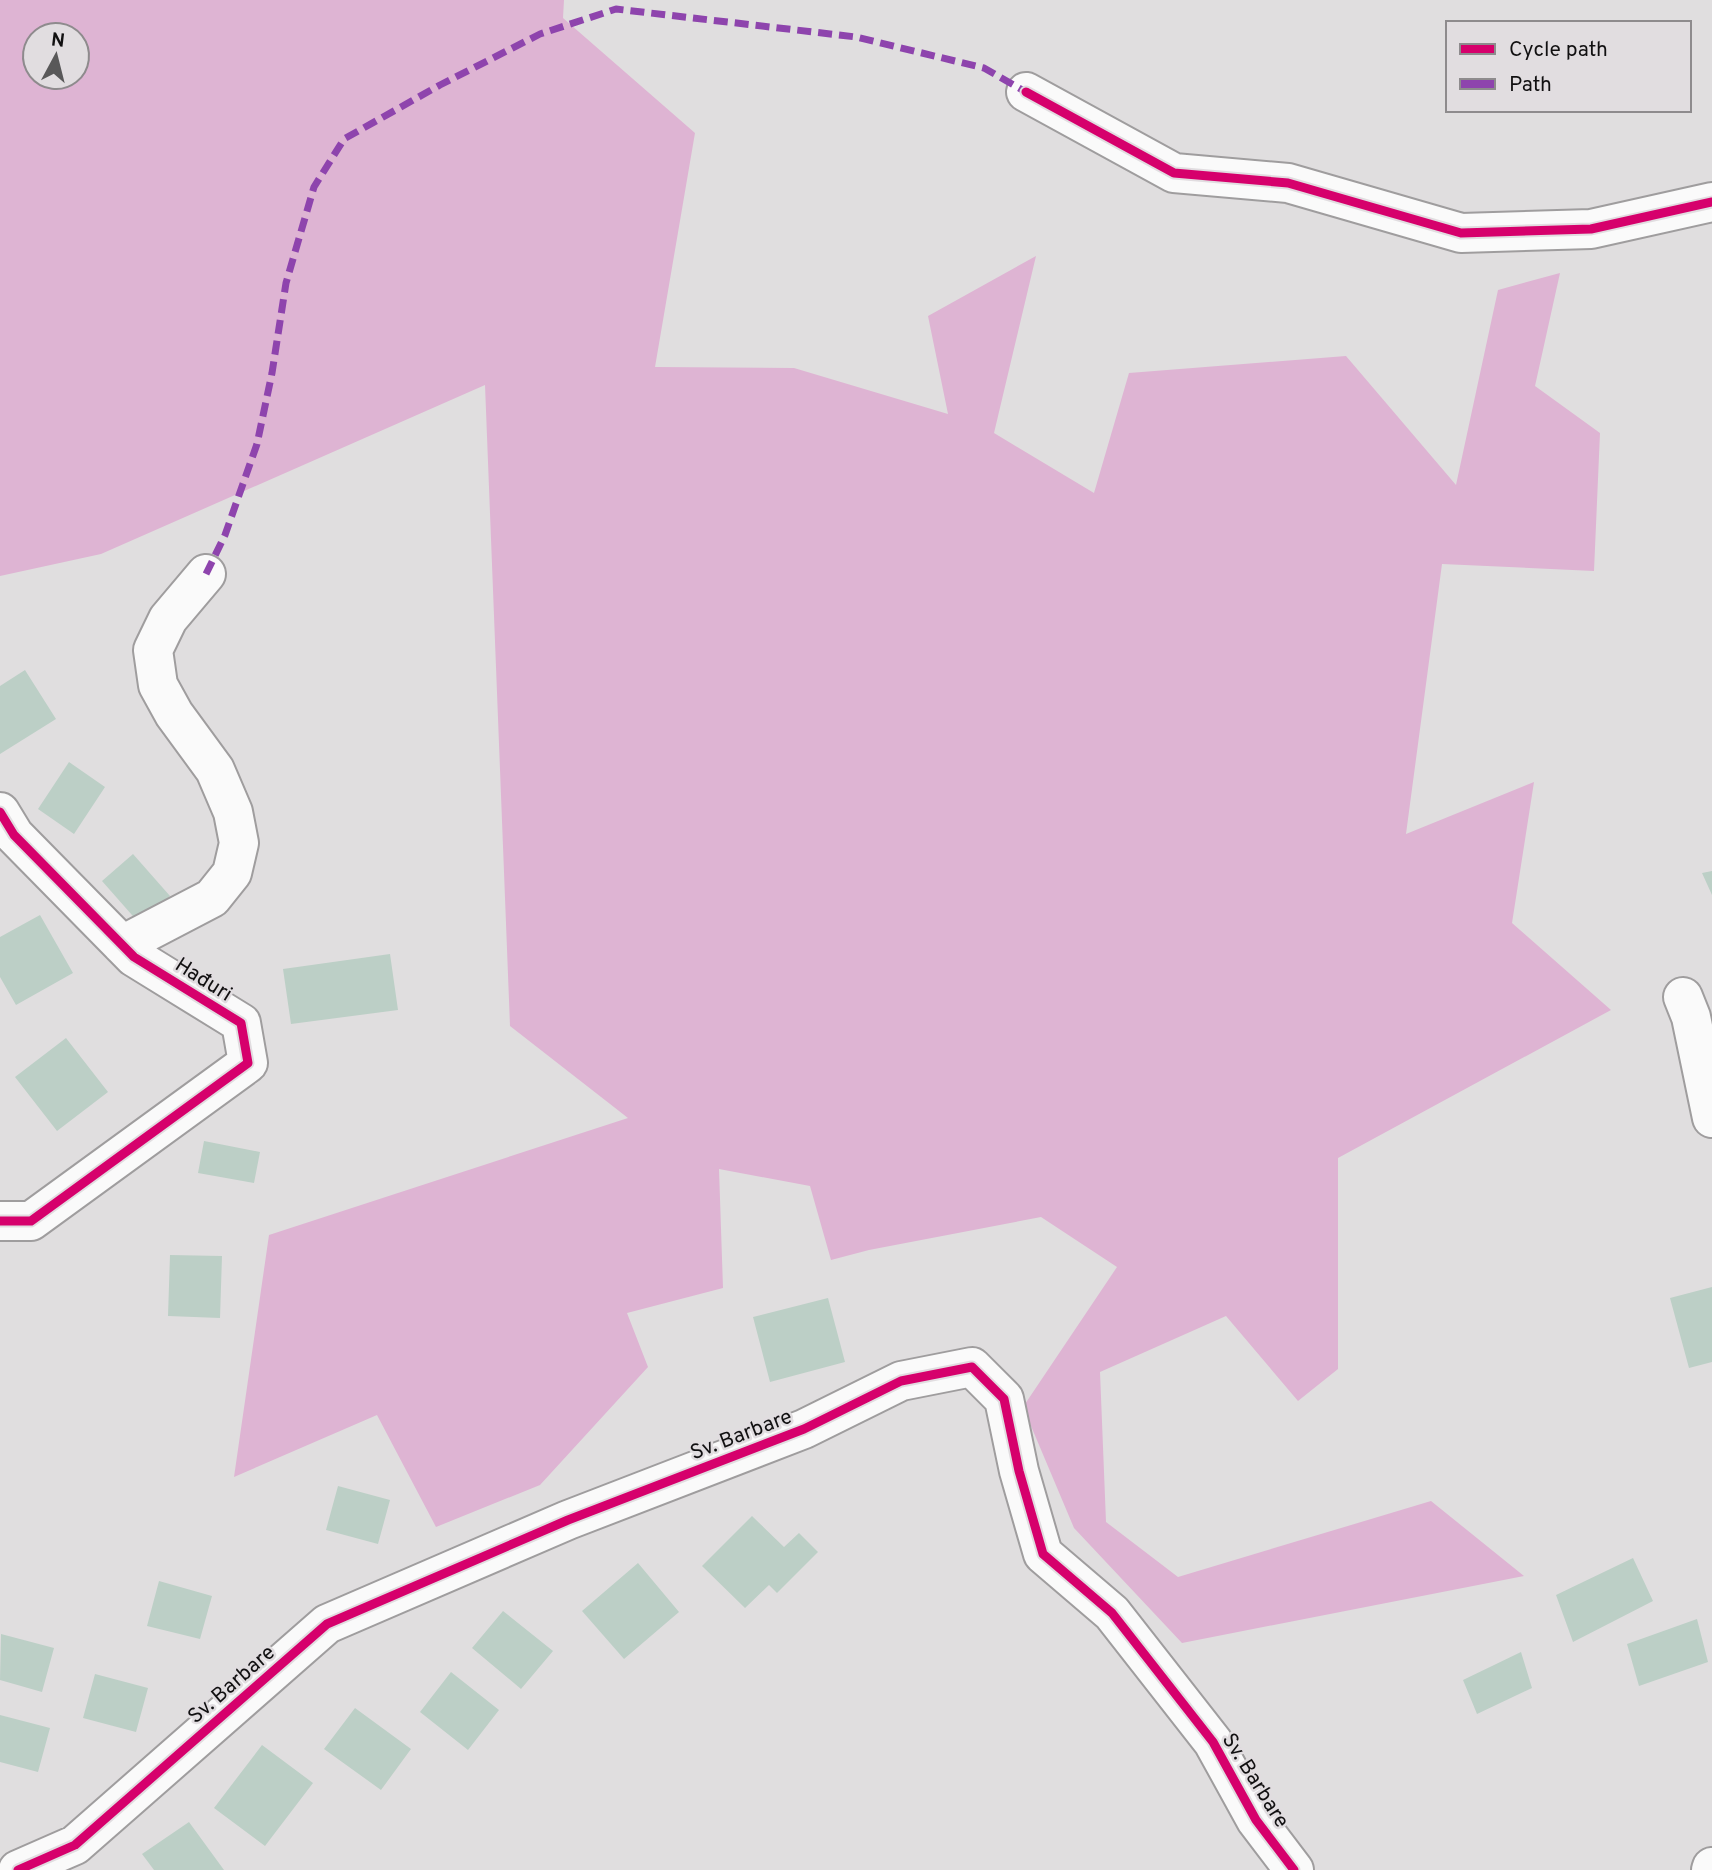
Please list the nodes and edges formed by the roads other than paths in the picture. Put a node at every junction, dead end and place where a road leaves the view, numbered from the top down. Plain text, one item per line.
1 (1026, 92) dead end
2 (1712, 202) edge
3 (206, 574) dead end
4 (0, 812) edge
5 (122, 944) junction
6 (1683, 996) dead end
7 (1712, 1118) edge
8 (0, 1221) edge
9 (18, 1870) edge
10 (1294, 1870) edge

1 - 2 street
3 - 5 street
4 - 5 street, Hađuri
5 - 8 street, Hađuri
6 - 7 street
9 - 10 street, Sv. Barbare

